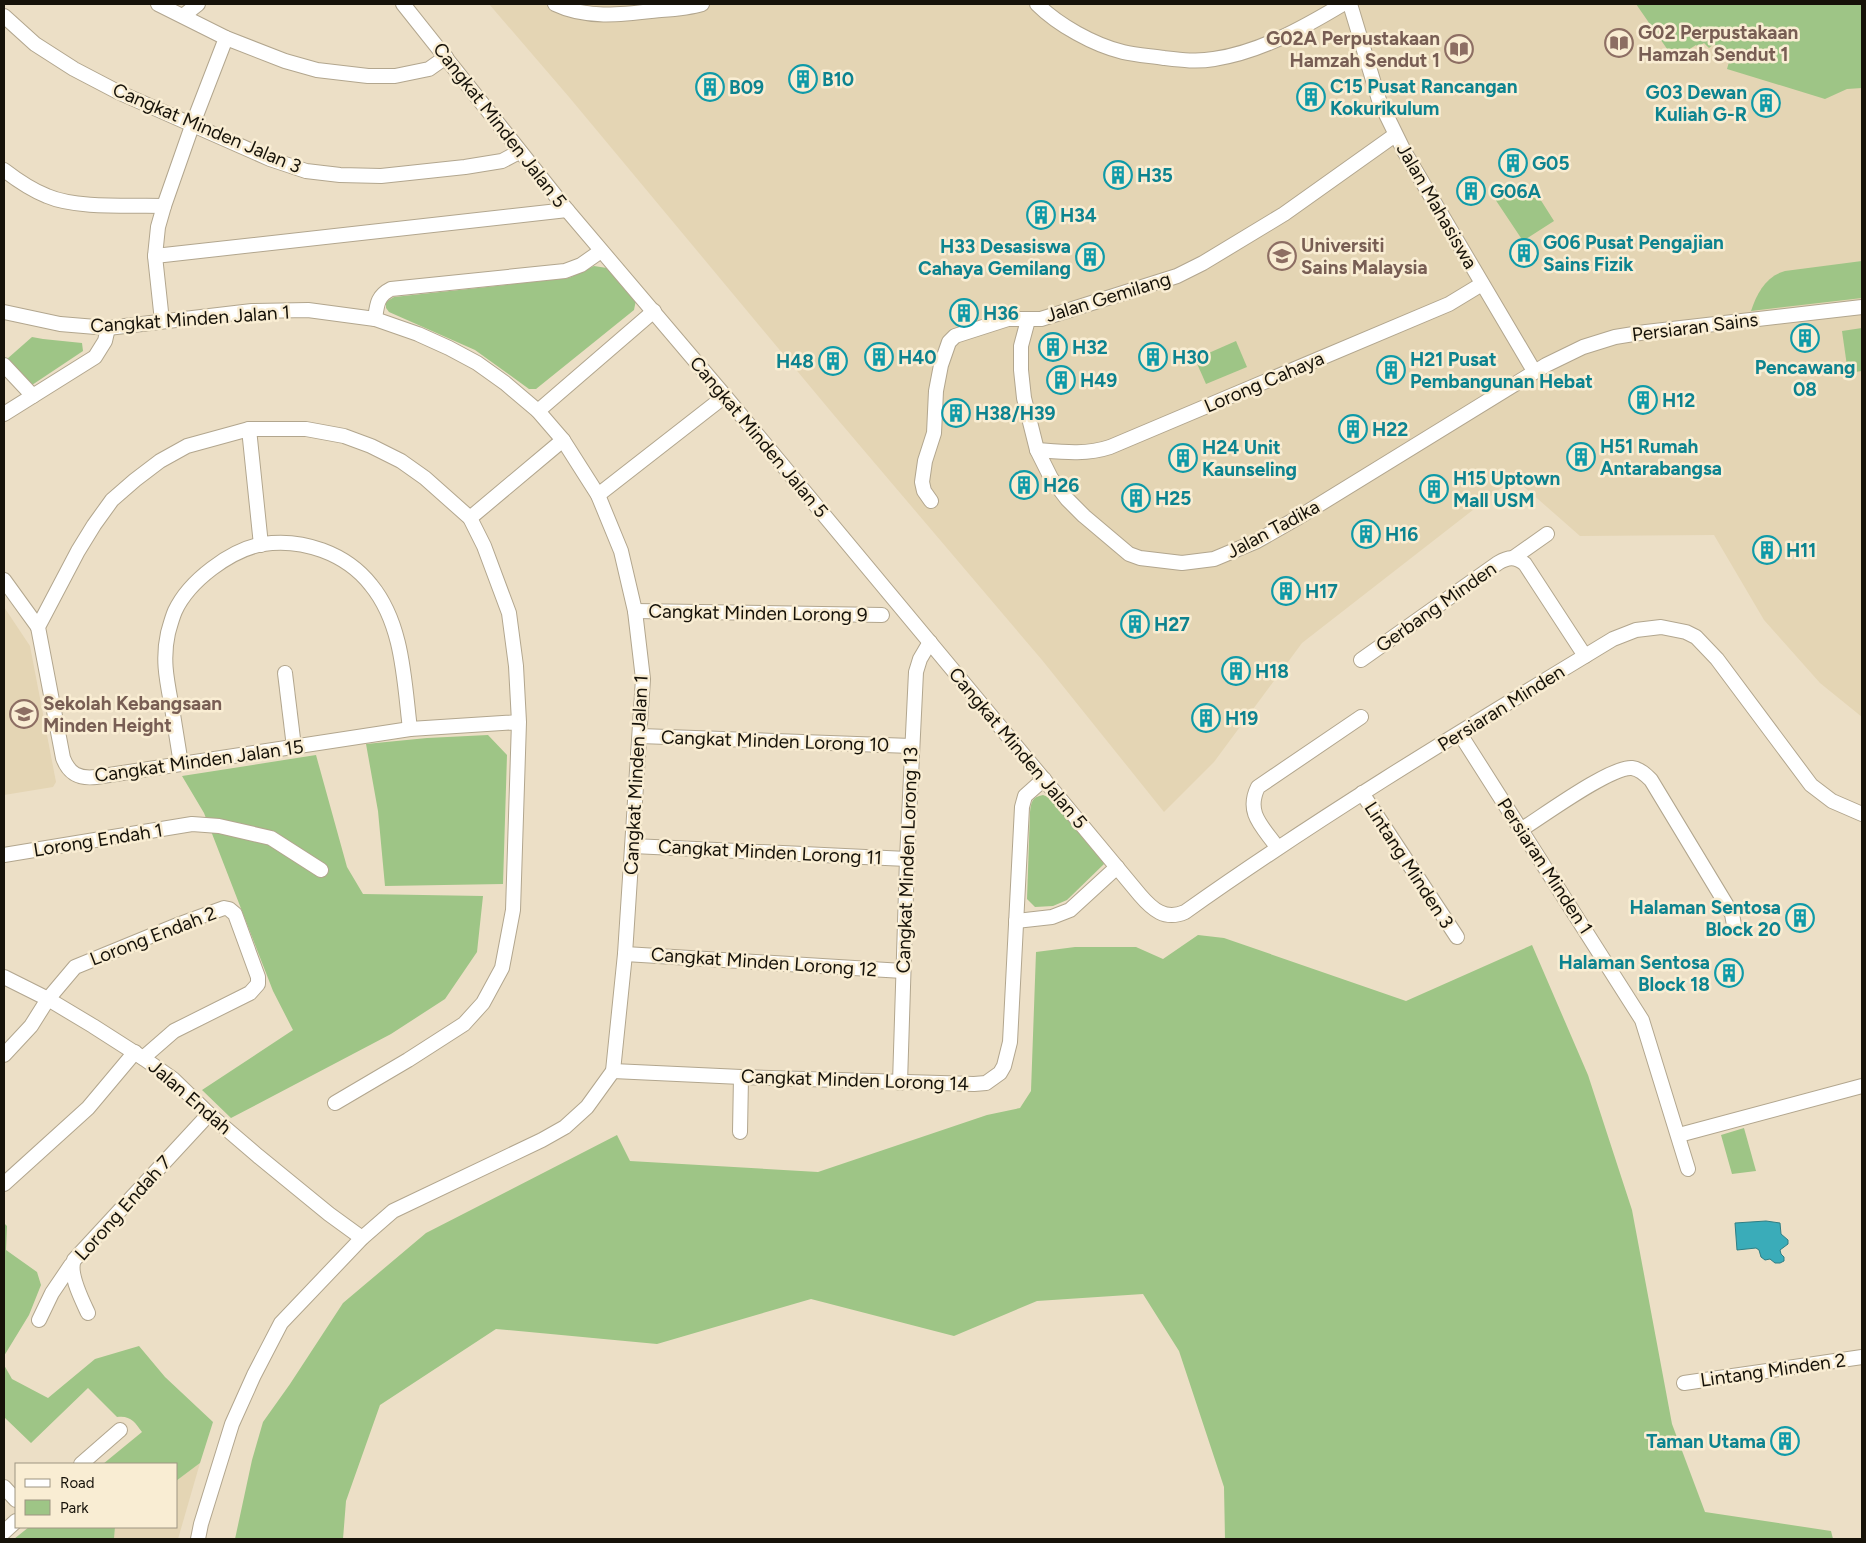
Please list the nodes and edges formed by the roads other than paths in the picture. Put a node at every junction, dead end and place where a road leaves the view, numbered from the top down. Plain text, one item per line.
1 (158, 4) edge
2 (198, 4) edge
3 (403, 4) edge
4 (555, 4) edge
5 (702, 4) edge
6 (1037, 4) edge
7 (1342, 4) edge
8 (1350, 4) edge
9 (4, 16) edge
10 (183, 16) junction
11 (226, 38) junction
12 (446, 57) junction
13 (192, 126) junction
14 (1395, 134) junction
15 (519, 152) junction
16 (4, 170) edge
17 (164, 206) junction
18 (567, 210) junction
19 (601, 251) junction
20 (155, 256) junction
21 (1482, 284) junction
22 (1862, 307) edge
23 (654, 311) junction
24 (4, 312) edge
25 (375, 320) junction
26 (1028, 320) junction
27 (162, 321) junction
28 (108, 328) junction
29 (4, 365) edge
30 (1534, 371) junction
31 (33, 396) junction
32 (725, 396) junction
33 (538, 411) junction
34 (4, 414) edge
35 (249, 429) junction
36 (563, 440) junction
37 (1037, 450) junction
38 (598, 495) junction
39 (931, 501) dead end
40 (470, 518) junction
41 (1547, 534) dead end
42 (262, 544) junction
43 (1513, 558) junction
44 (4, 580) edge
45 (634, 612) junction
46 (882, 615) dead end
47 (38, 627) junction
48 (930, 642) junction
49 (1585, 656) junction
50 (1361, 660) dead end
51 (285, 673) dead end
52 (1361, 717) dead end
53 (519, 722) junction
54 (410, 729) junction
55 (1460, 734) junction
56 (640, 736) junction
57 (911, 746) junction
58 (294, 747) junction
59 (181, 764) junction
60 (1044, 779) junction
61 (1362, 793) junction
62 (1862, 814) edge
63 (1522, 829) junction
64 (633, 846) junction
65 (1277, 848) junction
66 (4, 855) edge
67 (907, 859) junction
68 (1117, 868) junction
69 (322, 870) dead end
70 (1016, 922) junction
71 (1734, 925) dead end
72 (1457, 937) dead end
73 (625, 954) junction
74 (903, 971) junction
75 (4, 977) edge
76 (48, 999) junction
77 (4, 1055) edge
78 (139, 1055) junction
79 (613, 1071) junction
80 (741, 1077) junction
81 (900, 1083) junction
82 (1862, 1086) edge
83 (335, 1102) dead end
84 (209, 1114) junction
85 (740, 1132) dead end
86 (1679, 1135) junction
87 (1688, 1169) dead end
88 (4, 1184) edge
89 (362, 1238) junction
90 (71, 1265) junction
91 (88, 1313) dead end
92 (39, 1320) dead end
93 (1862, 1357) edge
94 (1684, 1383) dead end
95 (120, 1430) dead end
96 (82, 1463) edge
97 (4, 1487) edge
98 (15, 1499) edge
99 (15, 1523) edge
100 (4, 1532) edge
101 (198, 1539) edge

1 - 10 street
2 - 10 street
3 - 12 street, Cangkat Minden Jalan 5
4 - 5 street
6 - 7 street
8 - 14 street, Jalan Mahasiswa
9 - 13 street, Cangkat Minden Jalan 3
10 - 11 street
11 - 12 street
11 - 13 street
12 - 15 street, Cangkat Minden Jalan 5
13 - 15 street, Cangkat Minden Jalan 3
13 - 17 street
14 - 21 street, Jalan Mahasiswa
14 - 26 street, Jalan Gemilang
15 - 18 street, Cangkat Minden Jalan 5
16 - 17 street
17 - 20 street
18 - 19 street, Cangkat Minden Jalan 5
18 - 20 street
19 - 23 street, Cangkat Minden Jalan 5
19 - 25 street
20 - 27 street
21 - 30 street, Jalan Mahasiswa
21 - 37 street, Lorong Cahaya
22 - 30 street, Persiaran Sains
23 - 32 street, Cangkat Minden Jalan 5
23 - 33 street
24 - 28 street, Cangkat Minden Jalan 1
25 - 27 street, Cangkat Minden Jalan 1
25 - 33 street, Cangkat Minden Jalan 1
26 - 37 street, Jalan Tadika
26 - 39 street, Jalan Gemilang
27 - 28 street, Cangkat Minden Jalan 1
28 - 31 street
29 - 31 street
30 - 37 street, Jalan Tadika
31 - 34 street
32 - 38 street
32 - 48 street, Cangkat Minden Jalan 5
33 - 36 street, Cangkat Minden Jalan 1
35 - 40 street
35 - 42 street
35 - 47 street
36 - 38 street, Cangkat Minden Jalan 1
36 - 40 street
38 - 45 street, Cangkat Minden Jalan 1
40 - 53 street
41 - 43 street, Gerbang Minden
42 - 54 street
42 - 59 street
43 - 49 street, Gerbang Minden
43 - 50 street, Gerbang Minden
44 - 47 street
45 - 46 street, Cangkat Minden Lorong 9
45 - 56 street, Cangkat Minden Jalan 1
47 - 59 street, Cangkat Minden Jalan 15
48 - 57 street, Cangkat Minden Lorong 13
48 - 60 street, Cangkat Minden Jalan 5
49 - 55 street, Persiaran Minden
49 - 62 street, Persiaran Minden
51 - 58 street
52 - 65 street
53 - 54 street, Cangkat Minden Jalan 15
53 - 83 street
54 - 58 street, Cangkat Minden Jalan 15
55 - 61 street, Persiaran Minden
55 - 63 street, Persiaran Minden 1
56 - 57 street, Cangkat Minden Lorong 10
56 - 64 street, Cangkat Minden Jalan 1
57 - 67 street, Cangkat Minden Lorong 13
58 - 59 street, Cangkat Minden Jalan 15
60 - 68 street, Cangkat Minden Jalan 5
60 - 70 street, Cangkat Minden Lorong 14
61 - 65 street, Persiaran Minden
61 - 72 street, Lintang Minden 3
63 - 71 street
63 - 86 street, Persiaran Minden 1
64 - 67 street, Cangkat Minden Lorong 11
64 - 73 street, Cangkat Minden Jalan 1
65 - 68 street, Persiaran Minden
66 - 69 street, Lorong Endah 1
67 - 74 street, Cangkat Minden Lorong 13
68 - 70 street
70 - 81 street, Cangkat Minden Lorong 14
73 - 74 street, Cangkat Minden Lorong 12
73 - 79 street, Cangkat Minden Jalan 1
74 - 81 street, Cangkat Minden Lorong 13
75 - 76 street, Jalan Endah
76 - 77 street
76 - 78 street, Jalan Endah
76 - 78 street, Lorong Endah 2
78 - 84 street, Jalan Endah
78 - 88 street
79 - 80 street, Cangkat Minden Lorong 14
79 - 89 street, Cangkat Minden Jalan 1
80 - 81 street, Cangkat Minden Lorong 14
80 - 85 street
82 - 86 street
84 - 89 street, Jalan Endah
84 - 90 street, Lorong Endah 7
86 - 87 street, Persiaran Minden 1
89 - 101 street, Cangkat Minden Jalan 1
90 - 91 street, Lorong Endah 7
90 - 92 street
93 - 94 street, Lintang Minden 2
95 - 96 street
97 - 98 street
99 - 100 street

